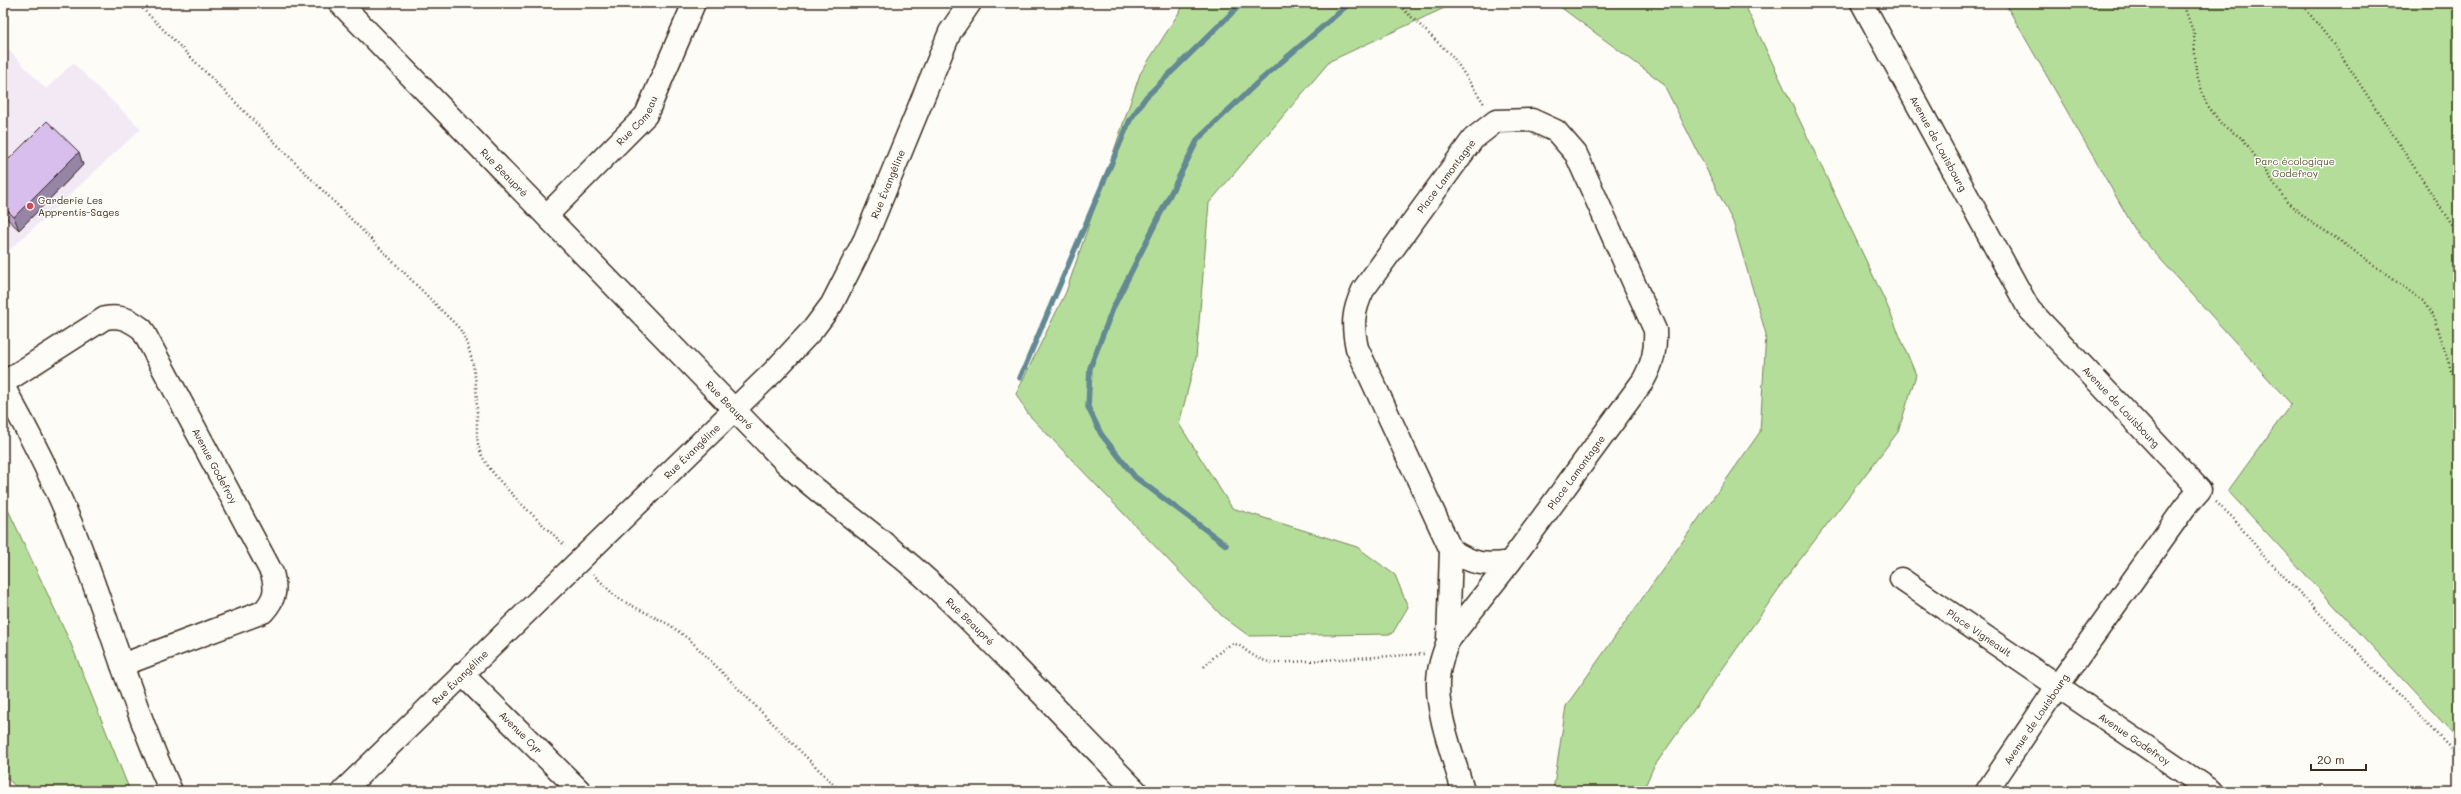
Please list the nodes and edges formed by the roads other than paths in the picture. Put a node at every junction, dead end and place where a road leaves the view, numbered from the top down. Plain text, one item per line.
1 (340, 3) edge
2 (694, 3) edge
3 (970, 3) edge
4 (1862, 3) edge
5 (547, 215) junction
6 (3, 384) edge
7 (734, 409) junction
8 (1451, 550) junction
9 (1510, 562) junction
10 (1901, 579) dead end
11 (1448, 641) junction
12 (122, 665) junction
13 (462, 674) junction
14 (2057, 687) junction
15 (170, 791) edge
16 (343, 791) edge
17 (580, 791) edge
18 (1136, 791) edge
19 (1463, 791) edge
20 (1987, 791) edge
21 (2211, 791) edge

1 - 5 street, Rue Beaupré
2 - 5 street, Rue Comeau
3 - 7 street, Rue Évangéline
4 - 14 street, Avenue de Louisbourg
5 - 7 street, Rue Beaupré
6 - 12 street, Avenue Godefroy
6 - 12 street, Avenue Godefroy
7 - 13 street, Rue Évangéline
7 - 18 street, Rue Beaupré
8 - 9 street
8 - 9 street, Place Lamontagne
8 - 11 street, Place Lamontagne
9 - 11 street, Place Lamontagne
10 - 14 street, Place Vigneault
11 - 19 street, Place Lamontagne
12 - 15 street, Avenue Godefroy
13 - 16 street, Rue Évangéline
13 - 17 street, Avenue Cyr
14 - 20 street, Avenue de Louisbourg
14 - 21 street, Avenue Godefroy

